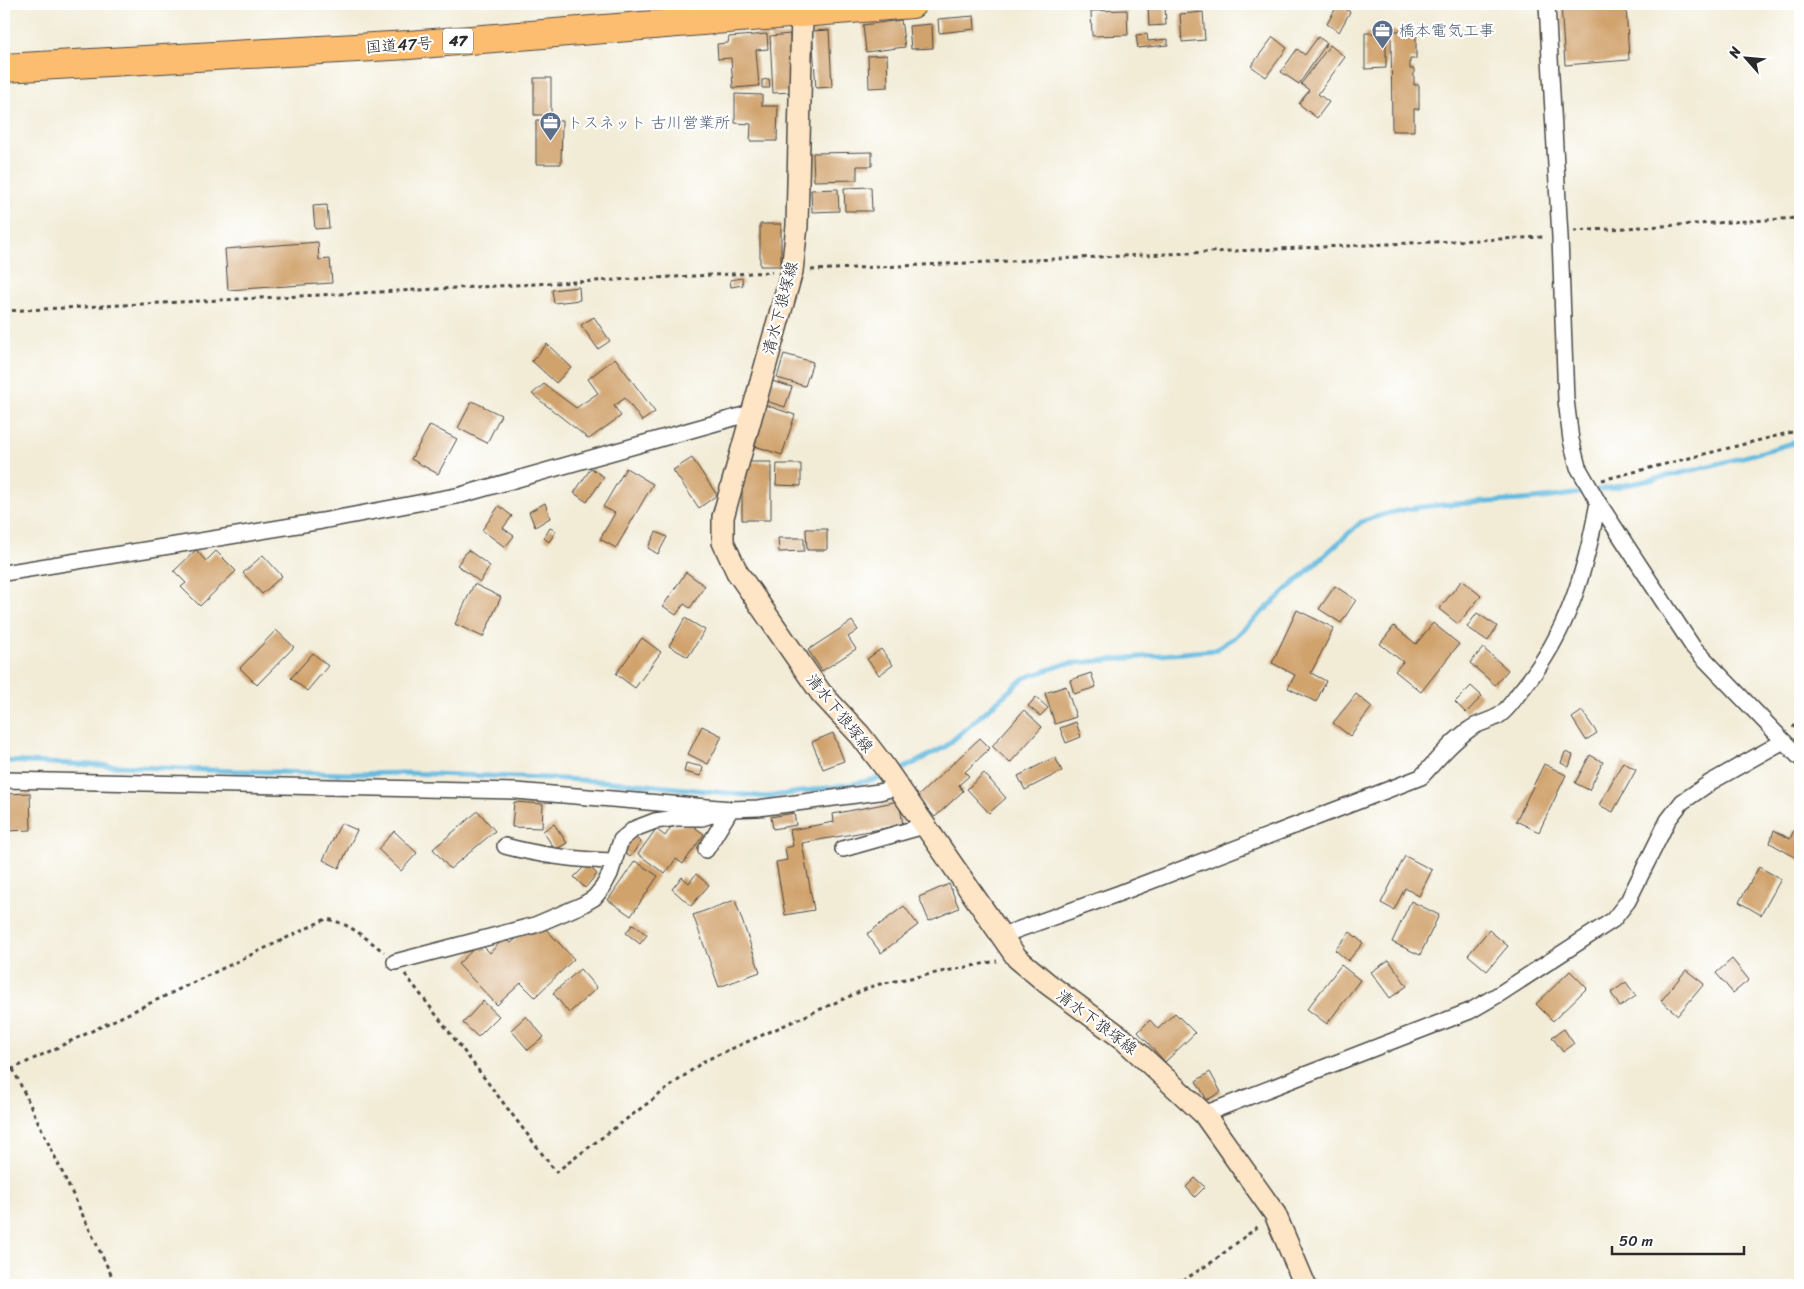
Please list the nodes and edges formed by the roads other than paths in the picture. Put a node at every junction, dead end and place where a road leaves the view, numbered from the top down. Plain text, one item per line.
1 (912, 4) edge
2 (1547, 4) edge
3 (802, 14) junction
4 (4, 68) edge
5 (751, 413) junction
6 (1592, 492) junction
7 (4, 572) edge
8 (1782, 742) junction
9 (1800, 758) edge
10 (891, 778) junction
11 (4, 780) edge
12 (730, 809) junction
13 (924, 826) junction
14 (505, 846) dead end
15 (843, 849) dead end
16 (706, 850) dead end
17 (615, 861) junction
18 (1003, 935) junction
19 (395, 962) road end
20 (1204, 1114) junction
21 (1305, 1285) edge

1 - 3 highway, 国道47号 / 47
2 - 6 street
3 - 4 highway, 国道47号 / 47
3 - 5 main road, 清水下狼塚線
5 - 7 street
5 - 10 main road, 清水下狼塚線
6 - 8 street
6 - 18 street
8 - 9 street
8 - 20 street
10 - 12 street
10 - 13 main road, 清水下狼塚線
11 - 12 street
12 - 16 street
12 - 17 street
13 - 15 street
13 - 18 main road, 清水下狼塚線
14 - 17 street
17 - 19 street
18 - 20 main road, 清水下狼塚線
20 - 21 main road, 清水下狼塚線

